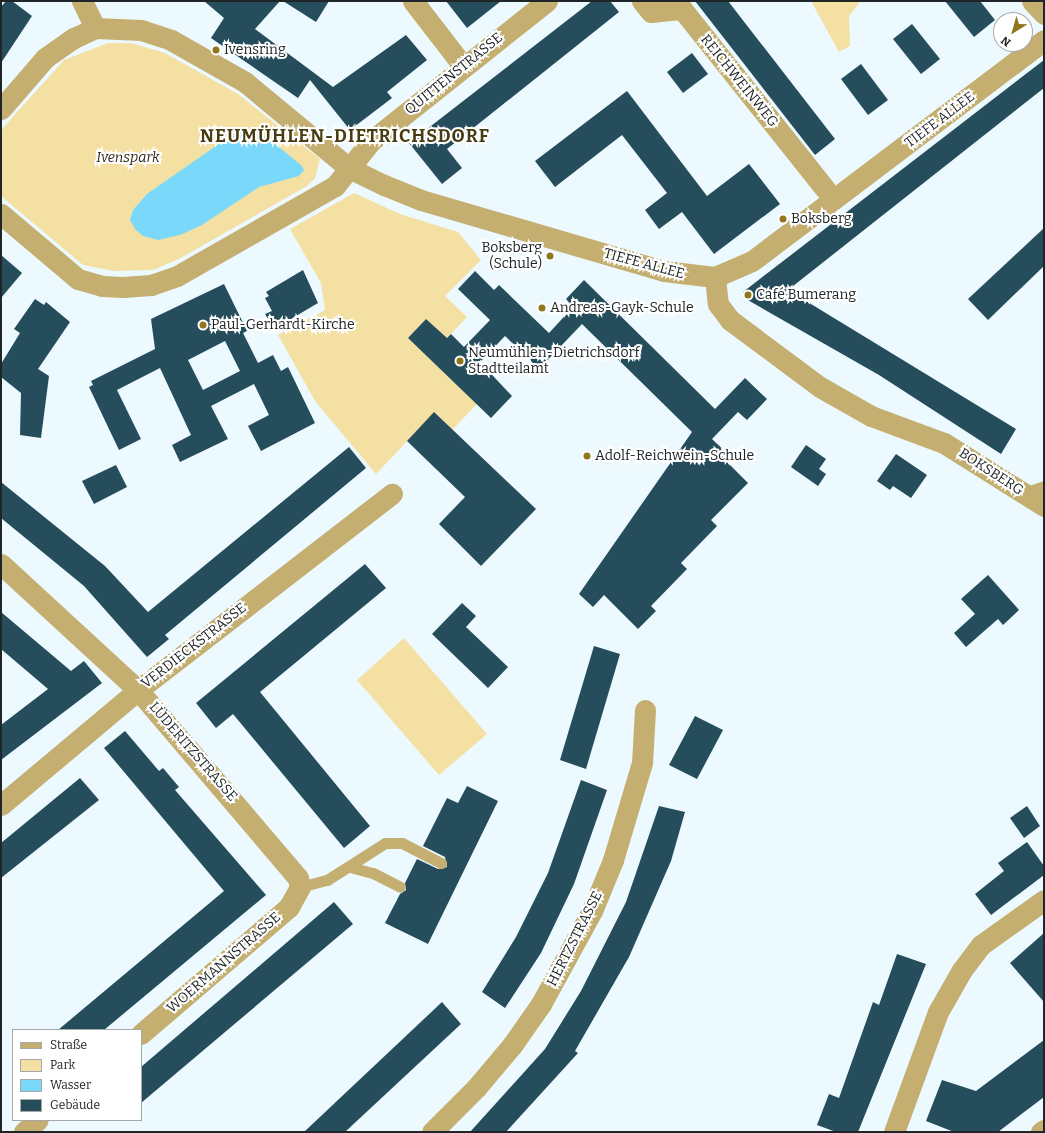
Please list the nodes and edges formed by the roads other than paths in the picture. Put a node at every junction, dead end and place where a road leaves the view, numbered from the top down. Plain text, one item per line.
1 (82, 1) edge
2 (413, 1) edge
3 (547, 1) edge
4 (642, 1) edge
5 (1032, 1) edge
6 (1044, 14) edge
7 (95, 28) junction
8 (1044, 40) edge
9 (463, 66) junction
10 (1, 109) edge
11 (349, 168) junction
12 (825, 189) dead end
13 (1, 214) edge
14 (715, 277) junction
15 (1044, 486) edge
16 (1024, 493) junction
17 (392, 494) dead end
18 (1044, 506) edge
19 (1, 564) edge
20 (138, 690) junction
21 (645, 710) dead end
22 (1, 805) edge
23 (441, 863) dead end
24 (350, 867) junction
25 (300, 887) junction
26 (400, 887) dead end
27 (1044, 900) edge
28 (142, 1033) edge
29 (37, 1121) edge
30 (1044, 1130) edge
31 (24, 1132) edge
32 (432, 1132) edge
33 (894, 1132) edge
34 (1041, 1132) edge

1 - 7 street
2 - 9 street
3 - 9 street, QUITTENSTRASSE
4 - 12 street, REICHWEINWEG
5 - 6 street
7 - 10 street
7 - 11 street
8 - 14 street, TIEFE ALLEE
9 - 11 street, QUITTENSTRASSE
11 - 13 street
11 - 14 street, TIEFE ALLEE
14 - 16 street, BOKSBERG
15 - 16 lane
16 - 18 street, BOKSBERG
17 - 20 street, VERDIECKSTRASSE
19 - 20 street, LÜDERITZSTRASSE
20 - 22 street, VERDIECKSTRASSE
20 - 25 street, LÜDERITZSTRASSE
21 - 32 street, HERTZSTRASSE
23 - 24 lane
24 - 25 lane
24 - 26 lane
25 - 28 street, WOERMANNSTRASSE
27 - 33 street
29 - 31 street
30 - 34 street

